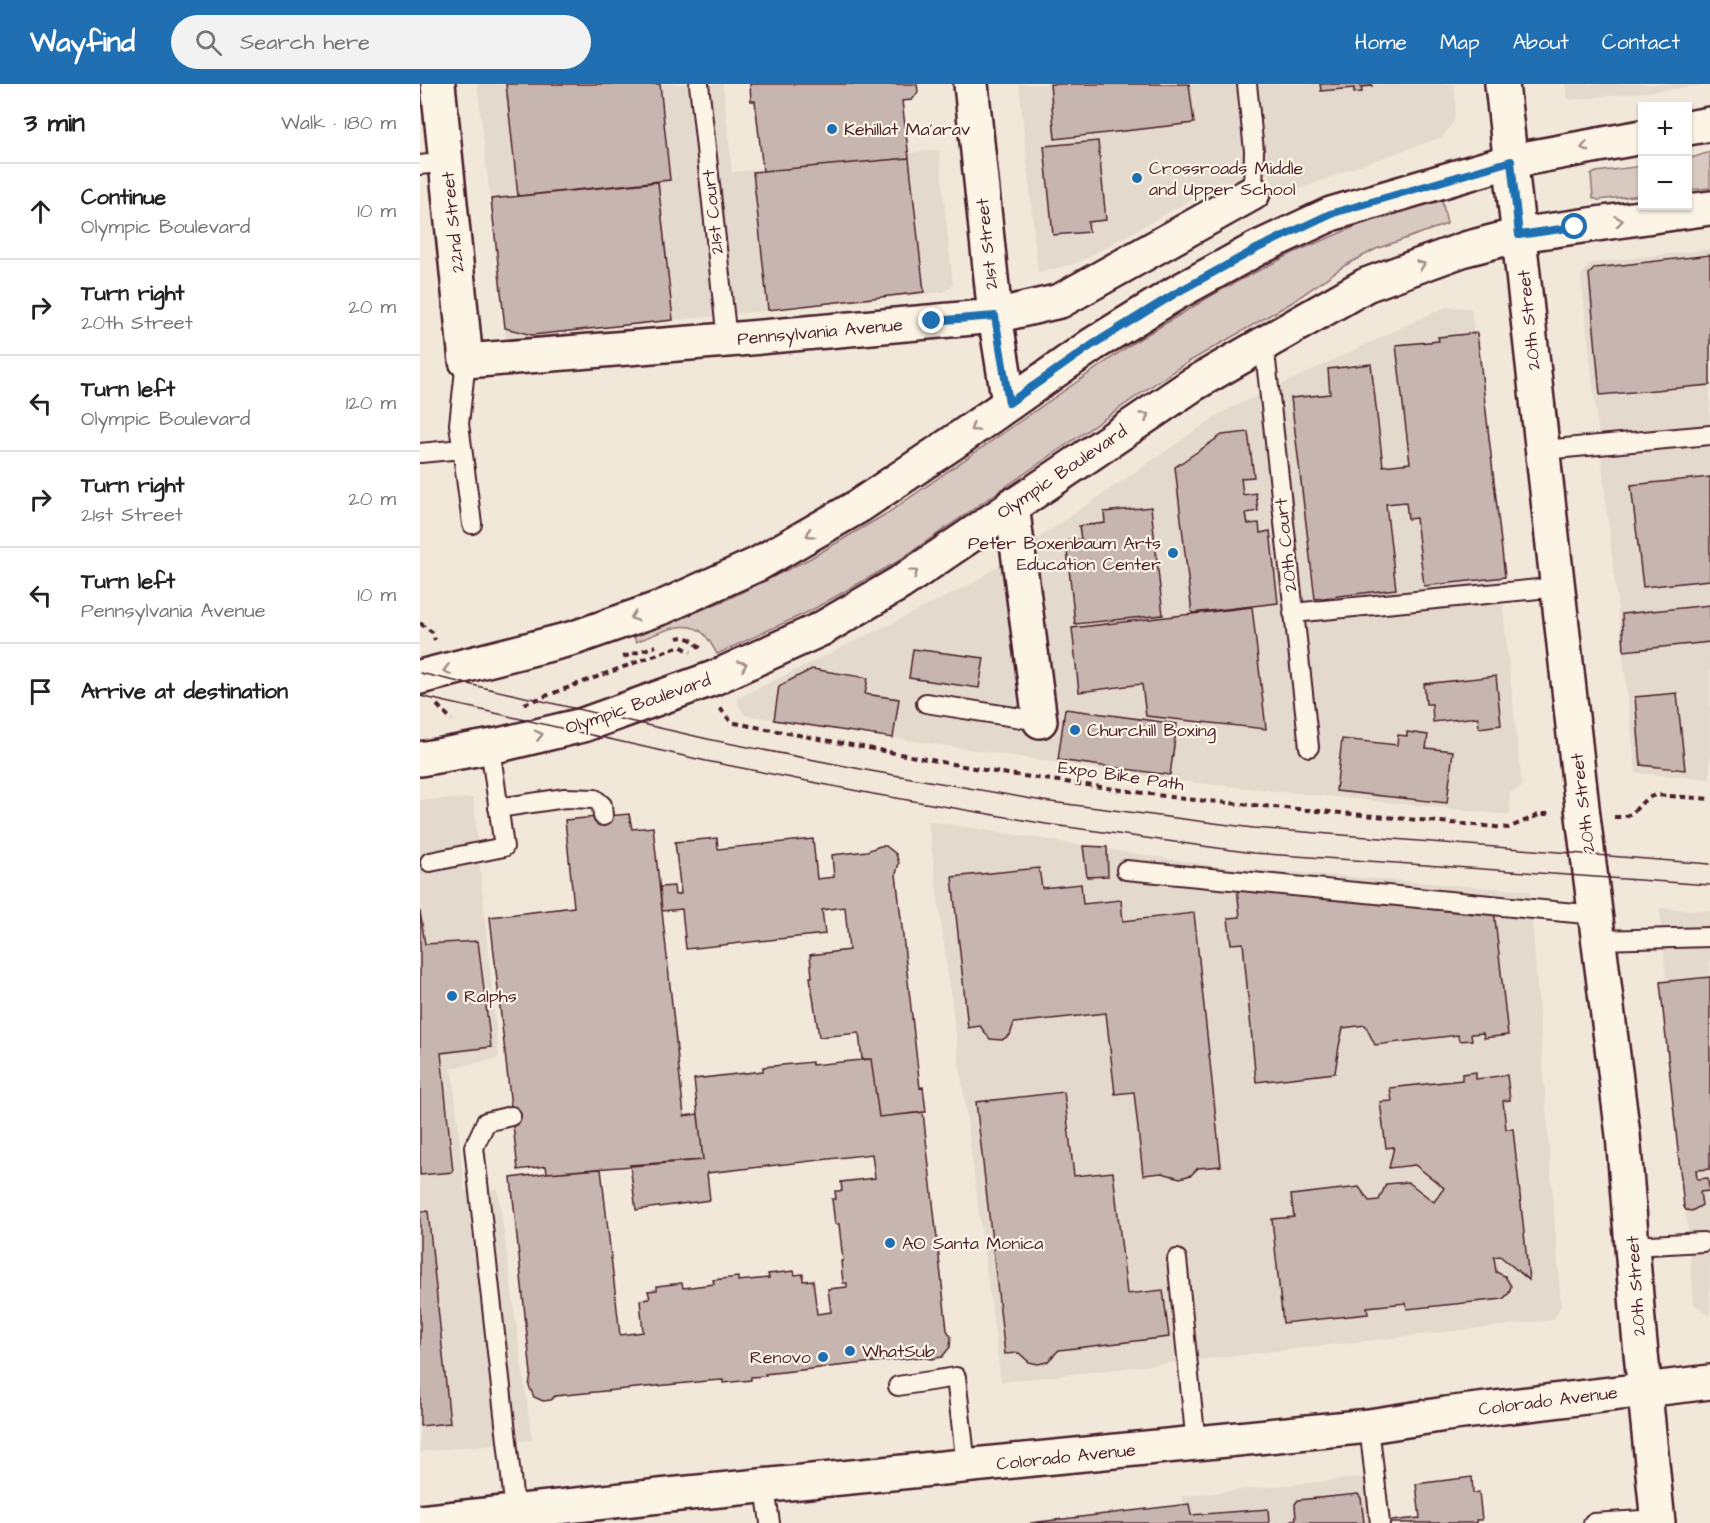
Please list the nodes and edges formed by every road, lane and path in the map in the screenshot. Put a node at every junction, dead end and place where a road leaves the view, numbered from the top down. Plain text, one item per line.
1 (438, 84) edge
2 (699, 84) edge
3 (970, 84) edge
4 (1247, 84) edge
5 (1502, 84) edge
6 (1710, 124) edge
7 (1692, 127) edge
8 (1638, 138) edge
9 (1511, 161) junction
10 (433, 164) edge
11 (1253, 194) joint
12 (1710, 208) edge
13 (1519, 235) junction
14 (995, 316) junction
15 (727, 340) junction
16 (1264, 344) junction
17 (466, 361) junction
18 (1009, 403) junction
19 (1710, 435) edge
20 (462, 449) junction
21 (1543, 450) junction
22 (420, 453) edge
23 (1012, 505) junction
24 (472, 524) dead end
25 (1559, 587) junction
26 (1293, 612) junction
27 (420, 623) edge
28 (439, 648) dead end
29 (694, 658) dead end
30 (427, 687) edge
31 (926, 703) dead end
32 (523, 704) dead end
33 (718, 704) dead end
34 (1040, 721) joint
35 (456, 723) dead end
36 (490, 747) junction
37 (1309, 747) dead end
38 (420, 759) edge
39 (1710, 799) edge
40 (498, 808) junction
41 (1541, 814) dead end
42 (603, 816) dead end
43 (1626, 817) dead end
44 (430, 862) dead end
45 (1126, 870) dead end
46 (1597, 927) junction
47 (1710, 937) edge
48 (511, 1116) dead end
49 (1703, 1242) dead end
50 (1633, 1246) junction
51 (1177, 1259) dead end
52 (1710, 1382) edge
53 (898, 1386) dead end
54 (1645, 1389) junction
55 (1369, 1426) junction
56 (1196, 1444) junction
57 (966, 1466) junction
58 (765, 1487) junction
59 (515, 1512) junction
60 (1658, 1521) edge
61 (420, 1522) edge
62 (770, 1523) edge
63 (1380, 1523) edge
64 (1593, 1523) edge

1 - 10 main road, 22nd Street
2 - 15 lane, 21st Court
3 - 14 main road, 21st Street
4 - 11 lane
5 - 9 main road, 20th Street
6 - 7 main road
8 -> 9 main road
9 - 13 main road, 20th Street
9 - 18 main road
10 - 17 main road, 22nd Street
11 - 14 main road, Pennsylvania Avenue
13 -> 12 main road, Olympic Boulevard
16 -> 13 main road, Olympic Boulevard
13 - 21 main road, 20th Street
14 - 15 main road, Pennsylvania Avenue
14 - 18 main road, 21st Street
15 - 17 main road, Pennsylvania Avenue
23 -> 16 main road, Olympic Boulevard
16 - 26 lane, 20th Court
17 - 20 lane
18 -> 30 main road
19 - 21 lane
20 - 22 lane
20 - 24 lane
21 - 25 main road, 20th Street
23 - 34 main road
36 -> 23 main road, Olympic Boulevard
25 - 26 lane
25 - 46 main road, 20th Street
26 - 37 lane, 20th Court
27 - 28 path
29 - 32 path
30 - 35 path
31 - 34 lane
33 - 41 path, Expo Bike Path
36 - 38 main road, Olympic Boulevard
36 - 40 lane
39 - 43 path
40 - 42 lane
40 - 44 lane
45 - 46 lane
46 - 47 lane
46 - 50 main road, 20th Street
48 - 59 lane
49 - 50 lane
50 - 54 main road, 20th Street
51 - 56 lane
52 - 54 main road, Colorado Avenue
53 - 57 lane
54 - 55 main road, Colorado Avenue
54 - 60 main road, 20th Street
55 - 56 main road, Colorado Avenue
55 - 63 lane
56 - 57 main road, Colorado Avenue
57 - 58 main road, Colorado Avenue
58 - 59 main road, Colorado Avenue
58 - 62 lane
59 - 61 main road, Colorado Avenue
60 - 64 lane

